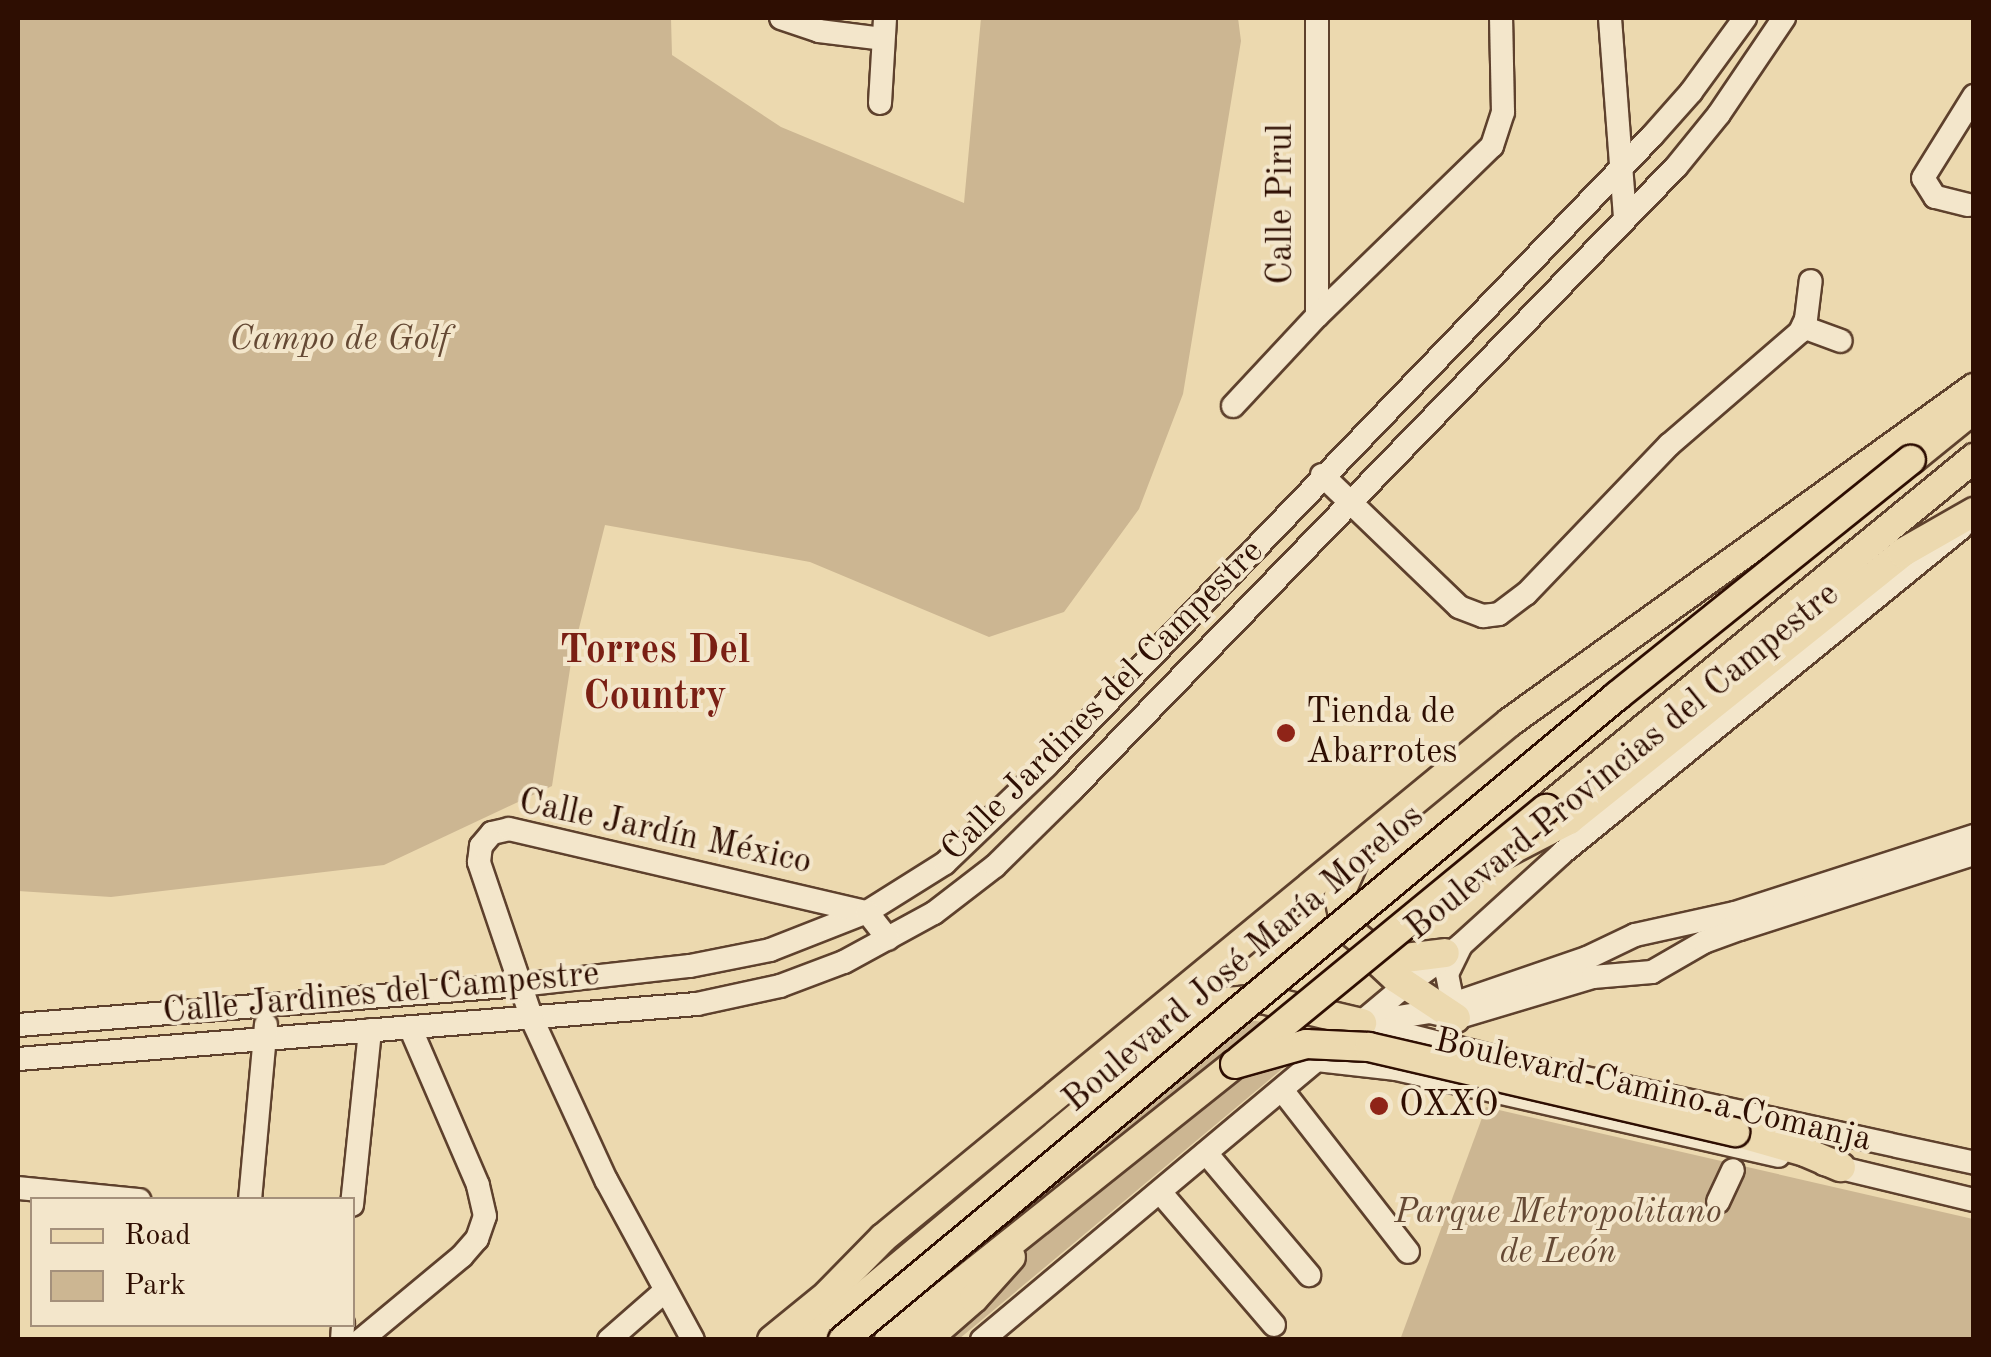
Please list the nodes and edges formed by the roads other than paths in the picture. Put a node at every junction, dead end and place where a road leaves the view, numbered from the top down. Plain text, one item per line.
1 (782, 18) edge
2 (1317, 18) edge
3 (1501, 18) edge
4 (1610, 18) edge
5 (1745, 18) edge
6 (1784, 18) edge
7 (884, 28) edge
8 (1974, 96) edge
9 (880, 103) dead end
10 (1618, 170) junction
11 (1928, 173) junction
12 (1899, 176) dead end
13 (1969, 210) edge
14 (1625, 216) junction
15 (1811, 280) dead end
16 (1317, 316) junction
17 (1803, 327) junction
18 (1841, 341) dead end
19 (1974, 388) edge
20 (1233, 406) dead end
21 (1974, 409) edge
22 (1974, 458) edge
23 (1322, 475) junction
24 (1349, 500) junction
25 (1974, 515) edge
26 (1377, 831) junction
27 (1974, 836) edge
28 (1974, 854) edge
29 (1460, 879) junction
30 (867, 912) junction
31 (1675, 927) junction
32 (888, 939) junction
33 (1360, 942) junction
34 (1609, 947) junction
35 (1453, 949) junction
36 (1686, 954) junction
37 (1616, 975) junction
38 (1406, 984) junction
39 (520, 985) junction
40 (266, 1006) junction
41 (1208, 1008) junction
42 (1444, 1009) junction
43 (532, 1020) junction
44 (1362, 1024) junction
45 (18, 1025) edge
46 (410, 1027) junction
47 (370, 1030) junction
48 (266, 1038) junction
49 (18, 1059) edge
50 (1317, 1060) junction
51 (1235, 1064) junction
52 (1521, 1064) junction
53 (1282, 1090) junction
54 (1206, 1152) junction
55 (1974, 1163) edge
56 (1841, 1168) junction
57 (1733, 1170) dead end
58 (18, 1188) edge
59 (1160, 1192) junction
60 (109, 1197) edge
61 (250, 1197) edge
62 (353, 1197) edge
63 (1974, 1200) edge
64 (1718, 1202) dead end
65 (1026, 1233) junction
66 (1408, 1252) dead end
67 (1309, 1274) dead end
68 (665, 1291) junction
69 (828, 1294) junction
70 (1274, 1325) dead end
71 (361, 1340) edge
72 (609, 1340) edge
73 (693, 1340) edge
74 (772, 1340) edge
75 (811, 1340) edge
76 (843, 1340) edge
77 (889, 1340) edge
78 (926, 1340) edge
79 (982, 1340) edge

1 - 7 street
2 - 16 street, Calle Pirul
3 - 16 street, Calle Pirul
4 - 10 street
5 - 10 street, Calle Jardines del Campestre
6 - 14 street, Calle Jardines del Campestre
7 - 9 street
8 - 11 street
10 - 14 street
10 - 23 street, Calle Jardines del Campestre
11 - 12 street
11 - 13 street
14 - 24 street, Calle Jardines del Campestre
15 - 17 street
16 - 20 street
17 - 18 street
17 - 24 street
19 - 26 main road
21 - 76 main road, Boulevard José María Morelos, bridge
22 - 29 main road, Boulevard José María Morelos, bridge
23 - 24 street
23 - 30 street, Calle Jardines del Campestre
24 - 32 street, Calle Jardines del Campestre
25 - 29 main road, bridge
25 - 35 street, Boulevard Provincias del Campestre
26 - 33 main road
26 - 69 main road
27 - 31 street
28 - 36 street
29 - 51 main road, Boulevard José María Morelos, bridge
30 - 32 street
30 - 39 street, Calle Jardines del Campestre
30 - 39 street, Calle Jardín México
31 - 34 street
31 - 36 street
32 - 43 street, Calle Jardines del Campestre
33 - 35 main road
33 - 38 main road
34 - 37 street
34 - 42 street
35 - 38 street, Boulevard Provincias del Campestre
35 - 42 street
36 - 37 street
37 - 42 street
38 - 42 main road
38 - 44 street, Boulevard Provincias del Campestre
39 - 40 street, Calle Jardines del Campestre
39 - 43 street, Calle Jardín México
40 - 45 street, Calle Jardines del Campestre
40 - 48 street
41 - 44 main road
41 - 69 main road
41 - 75 main road
42 - 44 street
42 - 52 street
43 - 46 street, Calle Jardines del Campestre
43 - 68 street, Calle Jardín México
44 - 50 street, Boulevard Provincias del Campestre
44 - 52 street, Boulevard Camino a Comanja
46 - 47 street, Calle Jardines del Campestre
46 - 71 street
47 - 48 street, Calle Jardines del Campestre
47 - 62 street
48 - 49 street, Calle Jardines del Campestre
48 - 61 street
50 - 53 street, Boulevard Provincias del Campestre
50 - 56 street, Boulevard Camino a Comanja
51 - 56 main road, bridge
51 - 65 main road, Boulevard José María Morelos
52 - 55 street, Boulevard Camino a Comanja
53 - 54 street, Boulevard Provincias del Campestre
53 - 66 street
54 - 59 street, Boulevard Provincias del Campestre
54 - 67 street
56 - 63 street, Boulevard Camino a Comanja
57 - 64 street
58 - 60 street
59 - 70 street
59 - 79 street, Boulevard Provincias del Campestre
65 - 77 main road, Boulevard José María Morelos
65 - 78 main road
68 - 72 street
68 - 73 street, Calle Jardín México
69 - 74 main road

